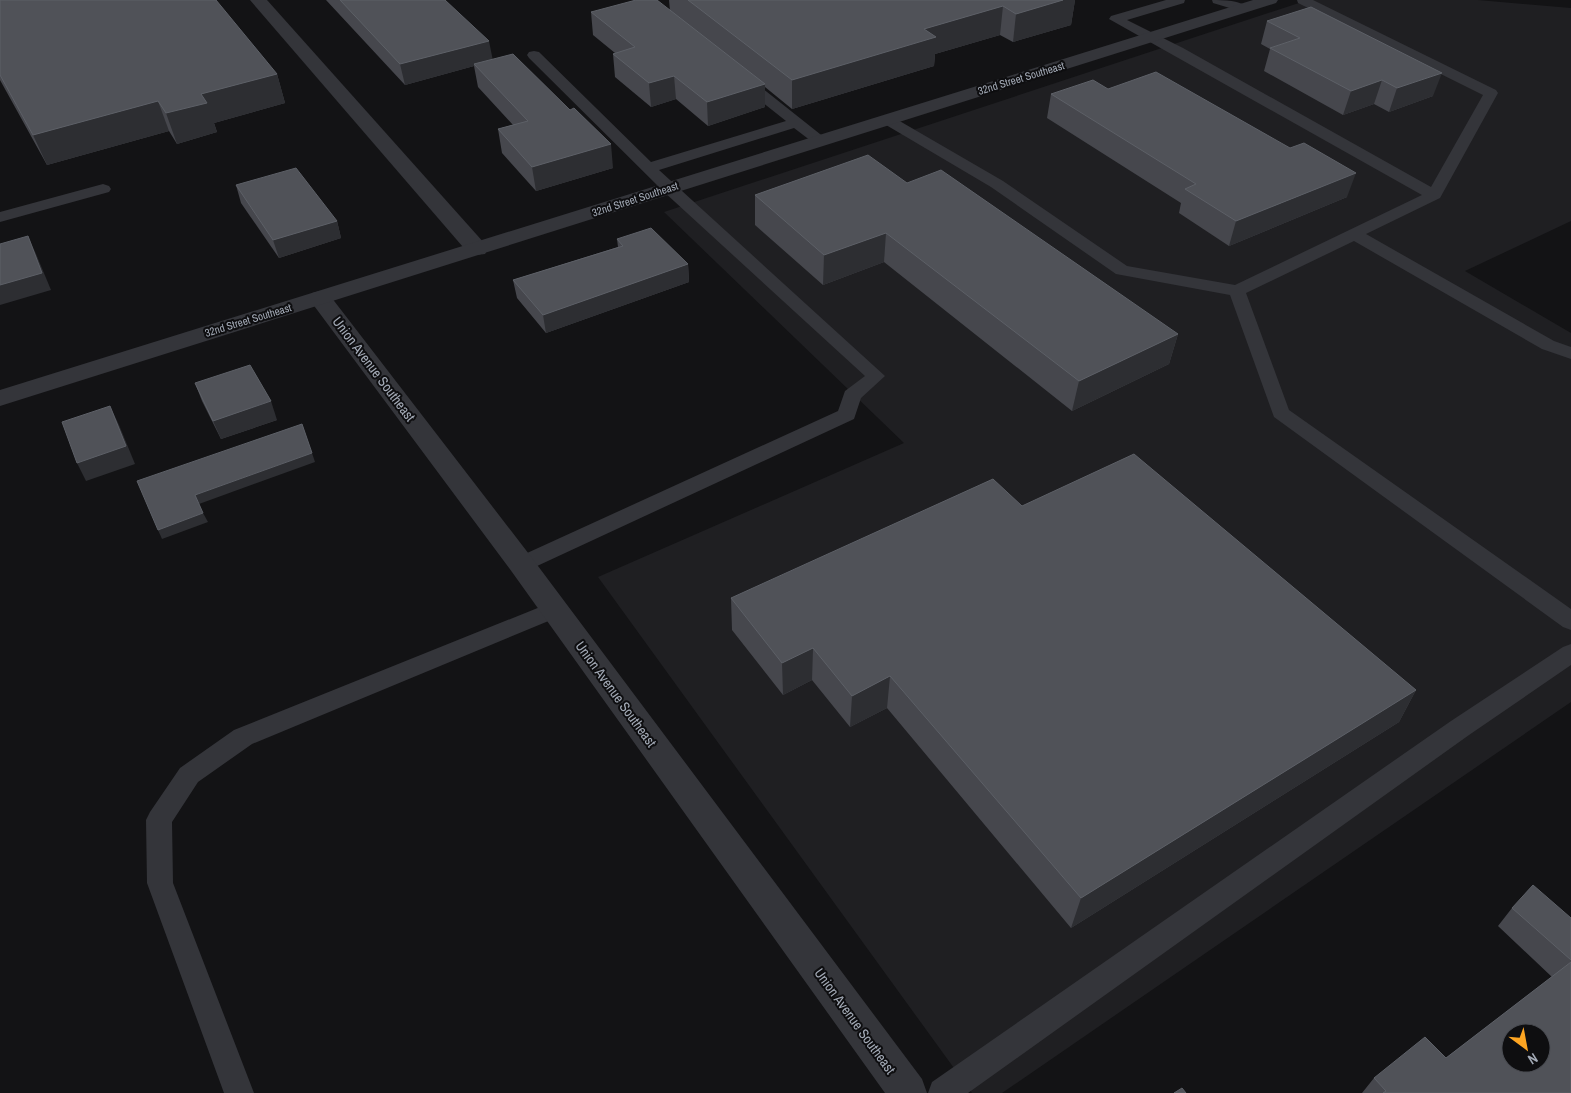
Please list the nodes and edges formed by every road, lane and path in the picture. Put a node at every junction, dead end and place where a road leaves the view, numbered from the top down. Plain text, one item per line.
1 (258, 0) edge
2 (1179, 0) edge
3 (1218, 0) edge
4 (1270, 0) edge
5 (1302, 0) edge
6 (1244, 8) junction
7 (1152, 37) junction
8 (534, 55) dead end
9 (735, 74) edge
10 (886, 120) junction
11 (797, 122) junction
12 (820, 141) junction
13 (648, 168) junction
14 (669, 188) junction
15 (103, 190) dead end
16 (1434, 195) junction
17 (0, 217) edge
18 (1354, 234) junction
19 (477, 249) junction
20 (1236, 291) junction
21 (320, 298) junction
22 (1571, 353) edge
23 (0, 398) edge
24 (522, 565) junction
25 (555, 610) junction
26 (1571, 621) edge
27 (1571, 653) edge
28 (240, 1093) edge
29 (908, 1093) edge
30 (943, 1093) edge

1 - 19 street
2 - 7 lane
3 - 6 lane
4 - 6 street, 32nd Street Southeast
5 - 16 lane
6 - 7 street, 32nd Street Southeast
7 - 10 street, 32nd Street Southeast
7 - 16 lane
8 - 13 lane
9 - 11 lane
10 - 12 street, 32nd Street Southeast
10 - 20 lane
11 - 12 lane
11 - 13 lane
12 - 14 street, 32nd Street Southeast
13 - 14 lane
14 - 19 street, 32nd Street Southeast
14 - 24 lane
15 - 17 lane
16 - 18 lane
18 - 20 lane
18 - 22 lane
19 - 21 street, 32nd Street Southeast
20 - 26 lane
21 - 23 street, 32nd Street Southeast
21 - 24 street, Union Avenue Southeast
24 - 25 street, Union Avenue Southeast
25 - 28 lane
25 - 29 street, Union Avenue Southeast
27 - 30 lane

